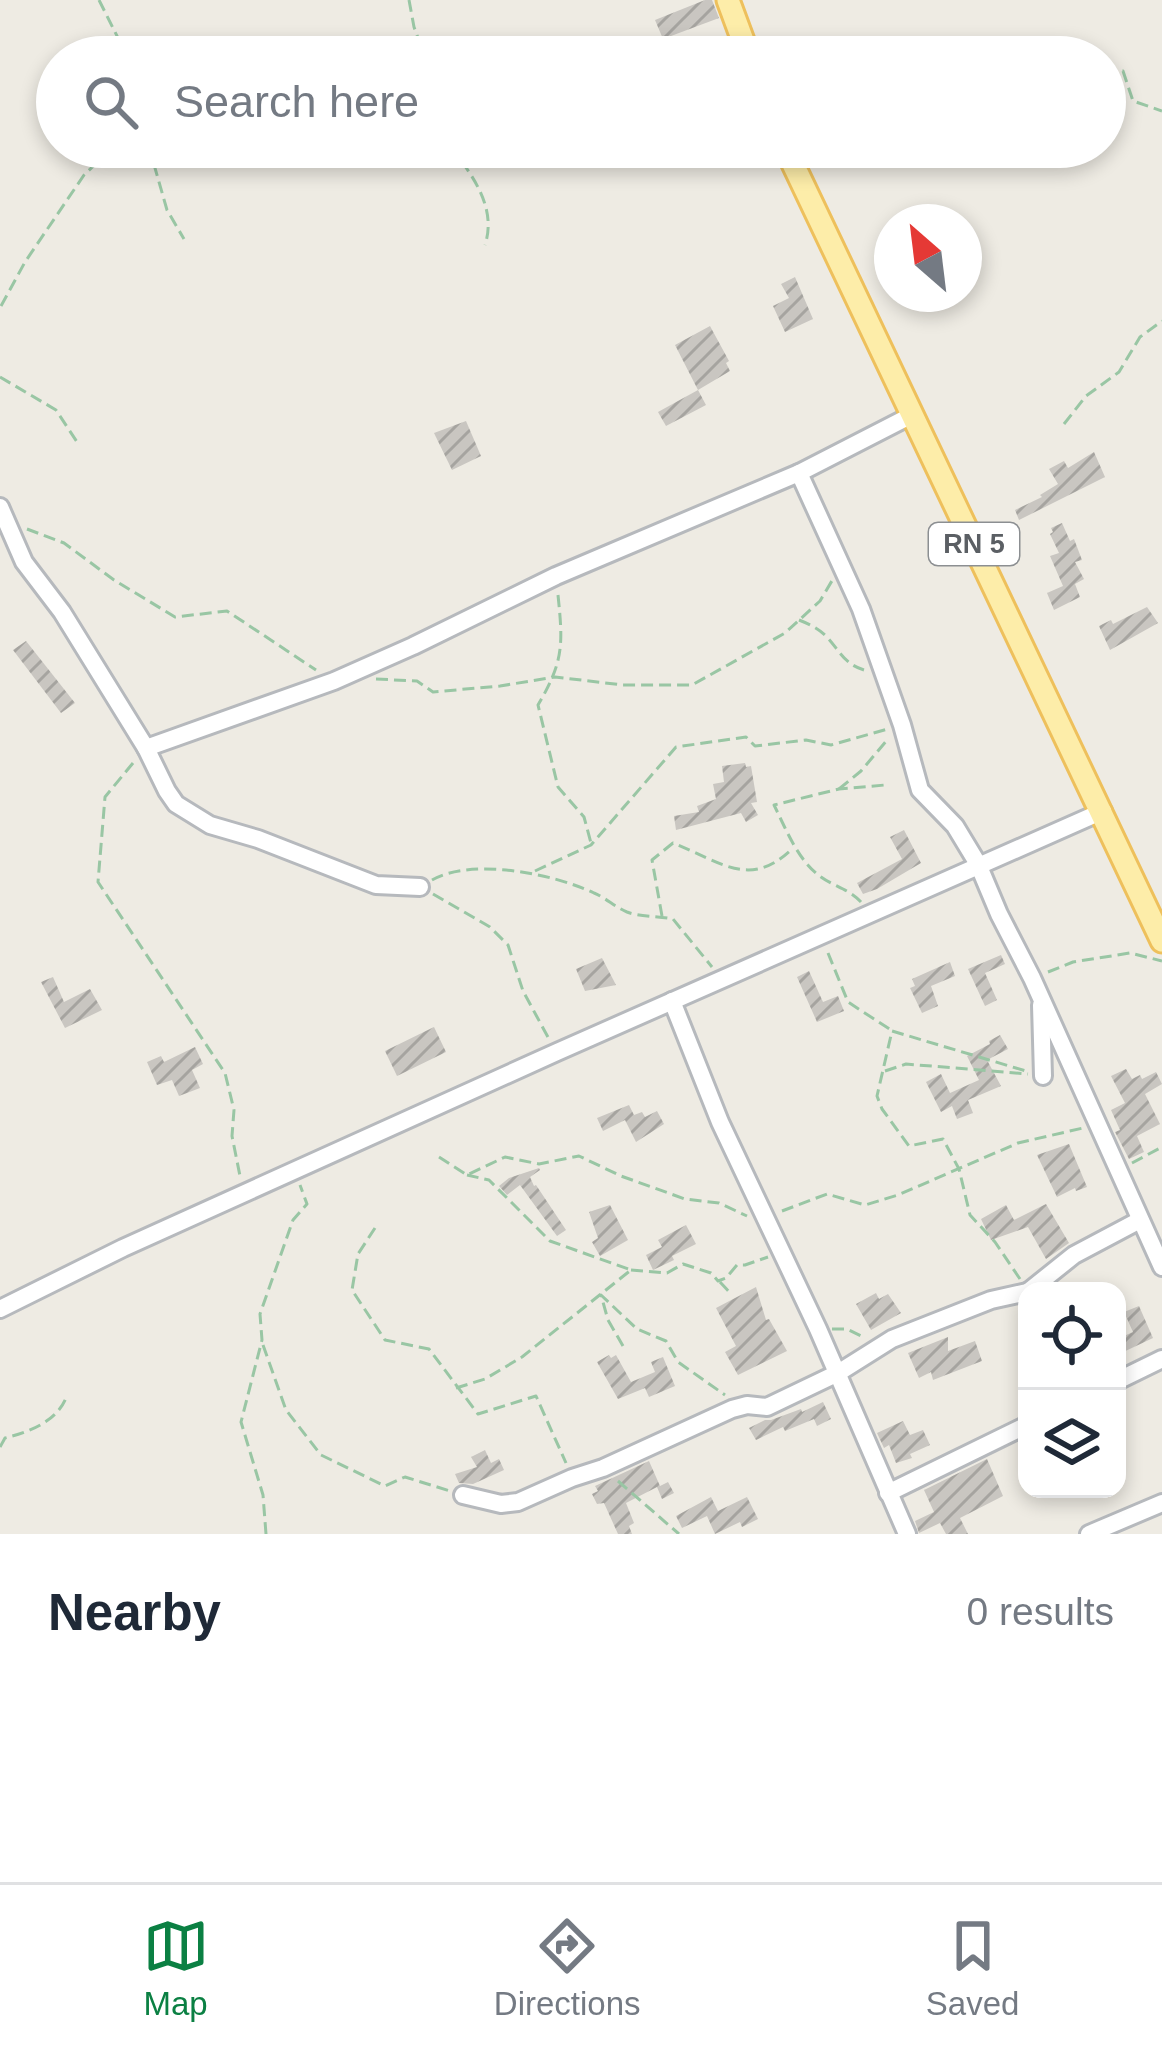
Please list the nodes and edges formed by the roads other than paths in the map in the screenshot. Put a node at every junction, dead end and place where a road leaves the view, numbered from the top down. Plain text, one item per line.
1 (728, 0) edge
2 (741, 36) edge
3 (795, 168) edge
4 (911, 415) junction
5 (799, 473) junction
6 (0, 506) edge
7 (146, 748) junction
8 (1103, 811) junction
9 (978, 864) junction
10 (420, 887) road end
11 (1162, 941) edge
12 (1041, 998) junction
13 (673, 1001) junction
14 (1043, 1076) road end
15 (1140, 1220) junction
16 (1162, 1267) edge
17 (1039, 1282) edge
18 (1018, 1294) edge
19 (0, 1309) edge
20 (1162, 1359) edge
21 (838, 1373) junction
22 (1126, 1377) edge
23 (1018, 1429) edge
24 (888, 1493) junction
25 (463, 1495) road end
26 (1162, 1503) edge
27 (907, 1534) edge
28 (1089, 1534) edge

1 - 2 main road
3 - 4 main road, RN 5
4 - 5 street
4 - 8 main road, RN 5
5 - 7 street
5 - 9 street
6 - 7 street
7 - 10 street
8 - 9 street
8 - 11 main road, RN 5
9 - 12 street
9 - 13 street
12 - 14 street
12 - 15 street
13 - 19 street
13 - 21 street
15 - 16 street
15 - 17 street
18 - 21 street
20 - 22 street
21 - 24 street
21 - 25 street
23 - 24 street
24 - 27 street
26 - 28 street

